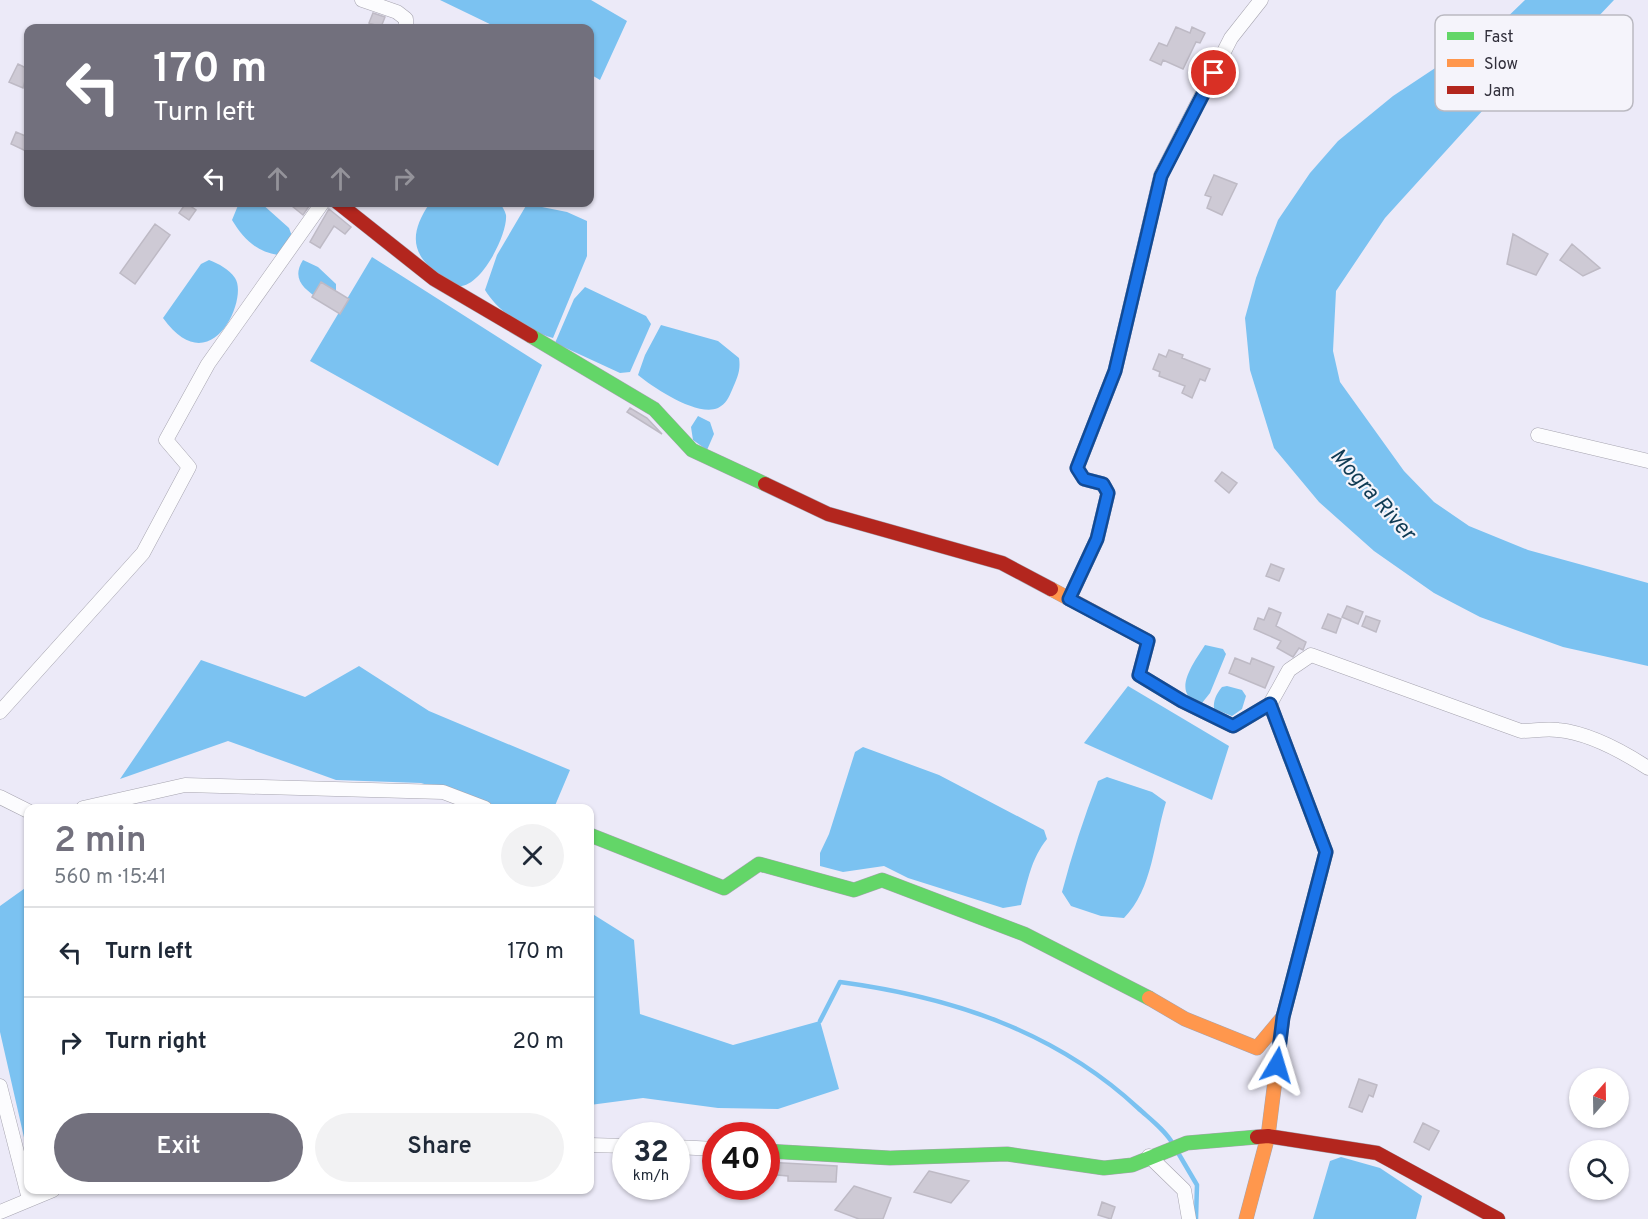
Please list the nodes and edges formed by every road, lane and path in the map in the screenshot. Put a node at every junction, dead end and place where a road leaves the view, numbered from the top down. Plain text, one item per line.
1 (362, 0) edge
2 (1261, 0) edge
3 (406, 24) edge
4 (319, 207) edge
5 (343, 207) edge
6 (1538, 435) dead end
7 (1648, 461) edge
8 (1069, 599) junction
9 (1270, 704) junction
10 (0, 712) edge
11 (1648, 768) edge
12 (0, 797) edge
13 (101, 804) edge
14 (474, 804) edge
15 (24, 809) edge
16 (594, 837) edge
17 (1283, 1017) junction
18 (0, 1086) edge
19 (1268, 1136) junction
20 (594, 1145) edge
21 (612, 1146) edge
22 (780, 1152) edge
23 (1149, 1156) junction
24 (24, 1180) edge
25 (28, 1194) edge
26 (42, 1194) edge
27 (29, 1199) junction
28 (0, 1212) edge
29 (1189, 1219) edge
30 (1246, 1219) edge
31 (1498, 1219) edge

1 - 3 street
2 - 8 street
4 - 10 street
5 - 8 street
6 - 7 street
8 - 9 street
9 - 11 street
9 - 17 street
12 - 15 street
13 - 14 street
16 - 17 street
17 - 19 street
18 - 24 street
19 - 23 street
19 - 30 street
19 - 31 street
20 - 21 street
22 - 23 street
23 - 29 street
25 - 27 street
26 - 27 street
27 - 28 street

